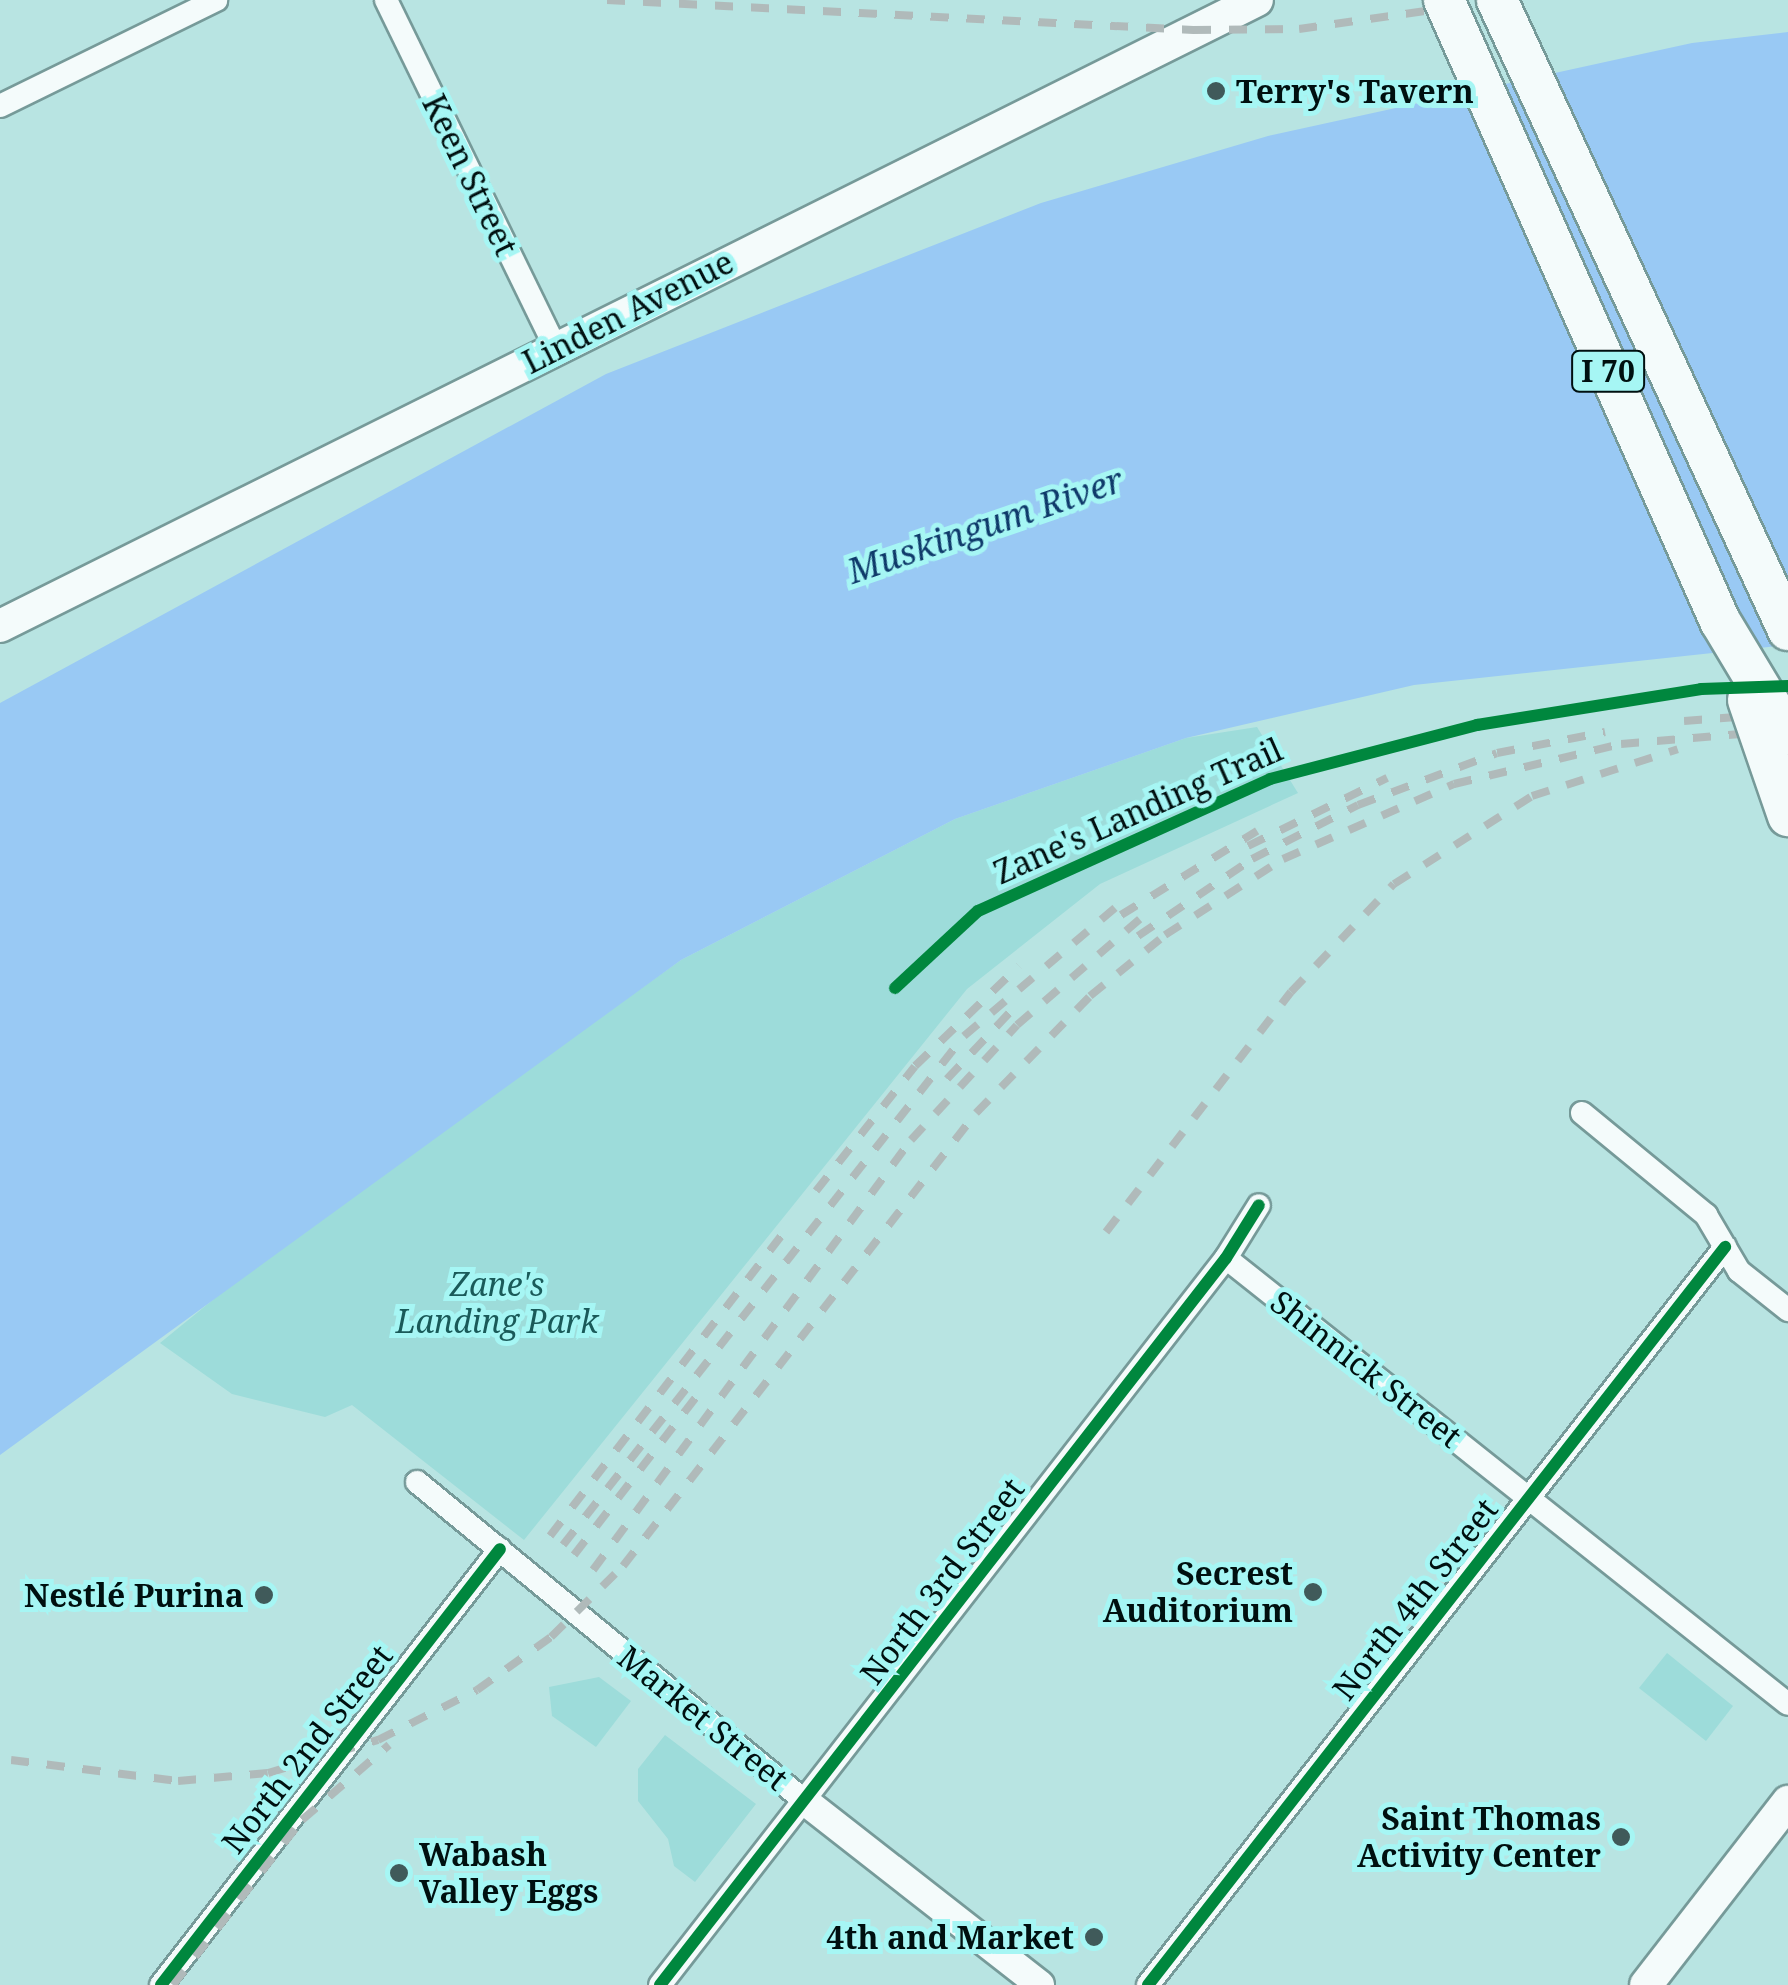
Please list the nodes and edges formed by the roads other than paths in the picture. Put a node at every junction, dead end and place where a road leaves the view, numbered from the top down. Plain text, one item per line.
1 (216, 0) edge
2 (386, 0) edge
3 (1257, 0) edge
4 (1444, 0) edge
5 (1497, 0) edge
6 (0, 106) edge
7 (556, 349) junction
8 (1720, 621) junction
9 (0, 626) edge
10 (1788, 630) edge
11 (1788, 734) edge
12 (1788, 816) edge
13 (1582, 1113) dead end
14 (1258, 1205) dead end
15 (1725, 1247) junction
16 (1226, 1258) junction
17 (1788, 1310) edge
18 (417, 1482) dead end
19 (1529, 1497) junction
20 (500, 1549) junction
21 (1788, 1704) edge
22 (806, 1802) junction
23 (1788, 1802) edge
24 (162, 1985) edge
25 (660, 1985) edge
26 (1040, 1985) edge
27 (1148, 1985) edge
28 (1646, 1985) edge

1 - 6 street
2 - 7 street, Keen Street
3 - 7 main road, Linden Avenue
4 - 8 highway, I 70, bridge
5 - 10 highway, I 70, bridge
7 - 9 main road, Linden Avenue
8 - 11 highway, I 70, bridge
8 - 12 highway, bridge
13 - 15 street
14 - 16 street, North 3rd Street
15 - 17 street
15 - 19 street, North 4th Street
16 - 19 street, Shinnick Street
16 - 22 street, North 3rd Street
18 - 20 street, Market Street
19 - 21 street, Shinnick Street
19 - 27 street, North 4th Street
20 - 22 street, Market Street
20 - 24 street, North 2nd Street
22 - 25 street, North 3rd Street
22 - 26 street, Market Street
23 - 28 main road

